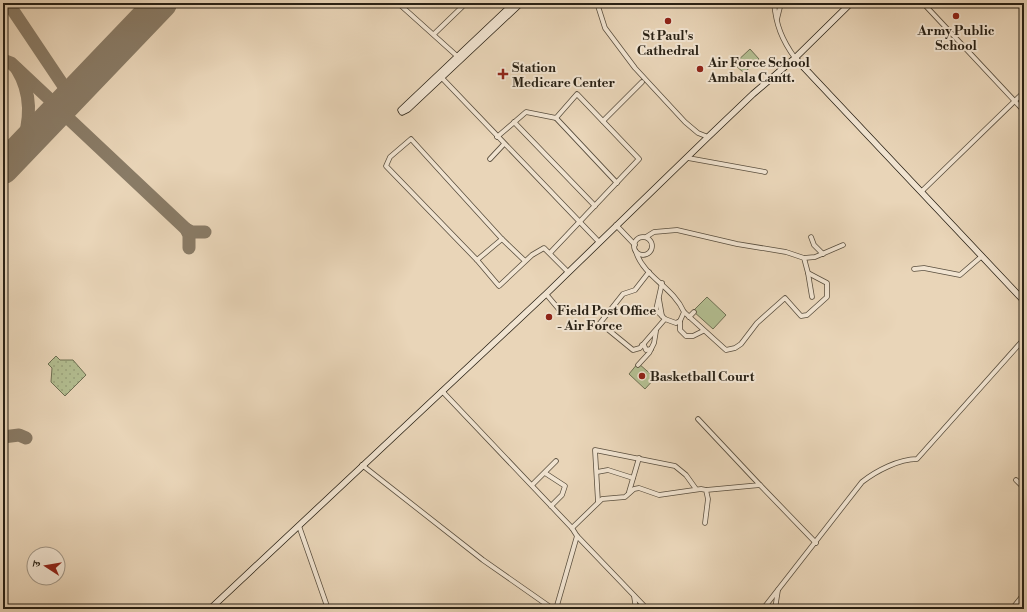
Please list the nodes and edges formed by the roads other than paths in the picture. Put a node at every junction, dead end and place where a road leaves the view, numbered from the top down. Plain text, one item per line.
1 (463, 3) edge
2 (514, 3) edge
3 (521, 3) edge
4 (597, 3) edge
5 (774, 3) edge
6 (780, 3) edge
7 (851, 3) edge
8 (923, 3) edge
9 (402, 4) edge
10 (777, 22) junction
11 (434, 34) junction
12 (457, 56) junction
13 (795, 58) junction
14 (442, 78) junction
15 (642, 82) dead end
16 (1024, 92) edge
17 (1015, 101) junction
18 (1024, 111) edge
19 (556, 118) junction
20 (514, 122) junction
21 (603, 122) junction
22 (497, 136) junction
23 (708, 137) junction
24 (504, 144) junction
25 (688, 158) junction
26 (490, 159) dead end
27 (764, 172) dead end
28 (617, 183) junction
29 (922, 191) junction
30 (595, 206) junction
31 (580, 222) junction
32 (616, 225) junction
33 (646, 237) junction
34 (811, 237) dead end
35 (502, 238) junction
36 (599, 242) junction
37 (636, 245) junction
38 (844, 245) dead end
39 (636, 252) junction
40 (550, 253) junction
41 (823, 254) junction
42 (982, 256) junction
43 (804, 258) junction
44 (477, 260) junction
45 (525, 261) junction
46 (914, 269) dead end
47 (568, 272) junction
48 (649, 272) junction
49 (808, 273) junction
50 (662, 283) junction
51 (546, 294) junction
52 (812, 297) dead end
53 (1024, 301) edge
54 (684, 312) junction
55 (694, 312) dead end
56 (562, 313) dead end
57 (689, 316) junction
58 (663, 318) junction
59 (680, 322) junction
60 (658, 328) junction
61 (703, 331) junction
62 (1024, 339) edge
63 (642, 346) junction
64 (651, 349) junction
65 (638, 365) dead end
66 (442, 391) junction
67 (698, 419) dead end
68 (639, 458) junction
69 (556, 461) dead end
70 (362, 465) junction
71 (545, 472) junction
72 (597, 472) junction
73 (633, 478) junction
74 (1016, 480) dead end
75 (532, 485) junction
76 (760, 485) junction
77 (1024, 488) edge
78 (696, 489) junction
79 (706, 490) junction
80 (629, 493) junction
81 (598, 502) junction
82 (551, 506) junction
83 (705, 523) dead end
84 (299, 526) junction
85 (572, 528) junction
86 (577, 536) junction
87 (816, 543) junction
88 (778, 589) junction
89 (1024, 594) edge
90 (634, 596) junction
91 (210, 609) edge
92 (328, 609) edge
93 (554, 609) edge
94 (636, 609) edge
95 (647, 609) edge
96 (762, 609) edge
97 (775, 609) edge
98 (1012, 609) edge

1 - 11 street
2 - 12 street
3 - 14 street
4 - 23 street
5 - 10 street
6 - 10 street
7 - 13 street
8 - 17 street
9 - 11 street
10 - 13 street
11 - 12 street
12 - 14 street
13 - 23 street
13 - 29 street
14 - 22 street
15 - 21 street
16 - 17 street
17 - 18 street
17 - 29 street
19 - 20 street
19 - 21 street
19 - 28 street
20 - 22 street
20 - 30 street
21 - 28 street
22 - 24 street
23 - 25 street
24 - 26 street
24 - 31 street
25 - 27 street
25 - 32 street
28 - 30 street
29 - 42 street
30 - 31 street
31 - 36 street
31 - 40 street
32 - 36 street
32 - 37 street
33 - 37 street
33 - 39 street
33 - 43 street
34 - 41 street
35 - 44 street
35 - 44 street
35 - 45 street
36 - 47 street
37 - 39 street
38 - 41 street
39 - 48 street
40 - 45 street
40 - 47 street
41 - 43 street
42 - 46 street
42 - 53 street
43 - 49 street
44 - 45 street
47 - 51 street
48 - 50 street
48 - 63 street
49 - 52 street
49 - 61 street
50 - 54 street
50 - 58 street
51 - 56 street
51 - 66 street
54 - 57 street
54 - 59 street
55 - 57 street
57 - 61 street
58 - 59 street
58 - 60 street
59 - 61 street
60 - 63 street
60 - 64 street
62 - 87 street
63 - 64 street
64 - 65 street
66 - 70 street
66 - 75 street
67 - 76 street
68 - 72 street
68 - 73 street
68 - 78 street
69 - 71 street
70 - 84 street
70 - 93 street
71 - 75 street
71 - 82 street
72 - 73 street
72 - 81 street
73 - 80 street
74 - 77 street
75 - 82 street
76 - 79 street
76 - 87 street
78 - 79 street
78 - 80 street
79 - 83 street
80 - 81 street
81 - 85 street
82 - 85 street
84 - 91 street
84 - 92 street
85 - 86 street
86 - 90 street
86 - 93 street
87 - 88 street
88 - 96 street
88 - 97 street
89 - 98 street
90 - 94 street
90 - 95 street

